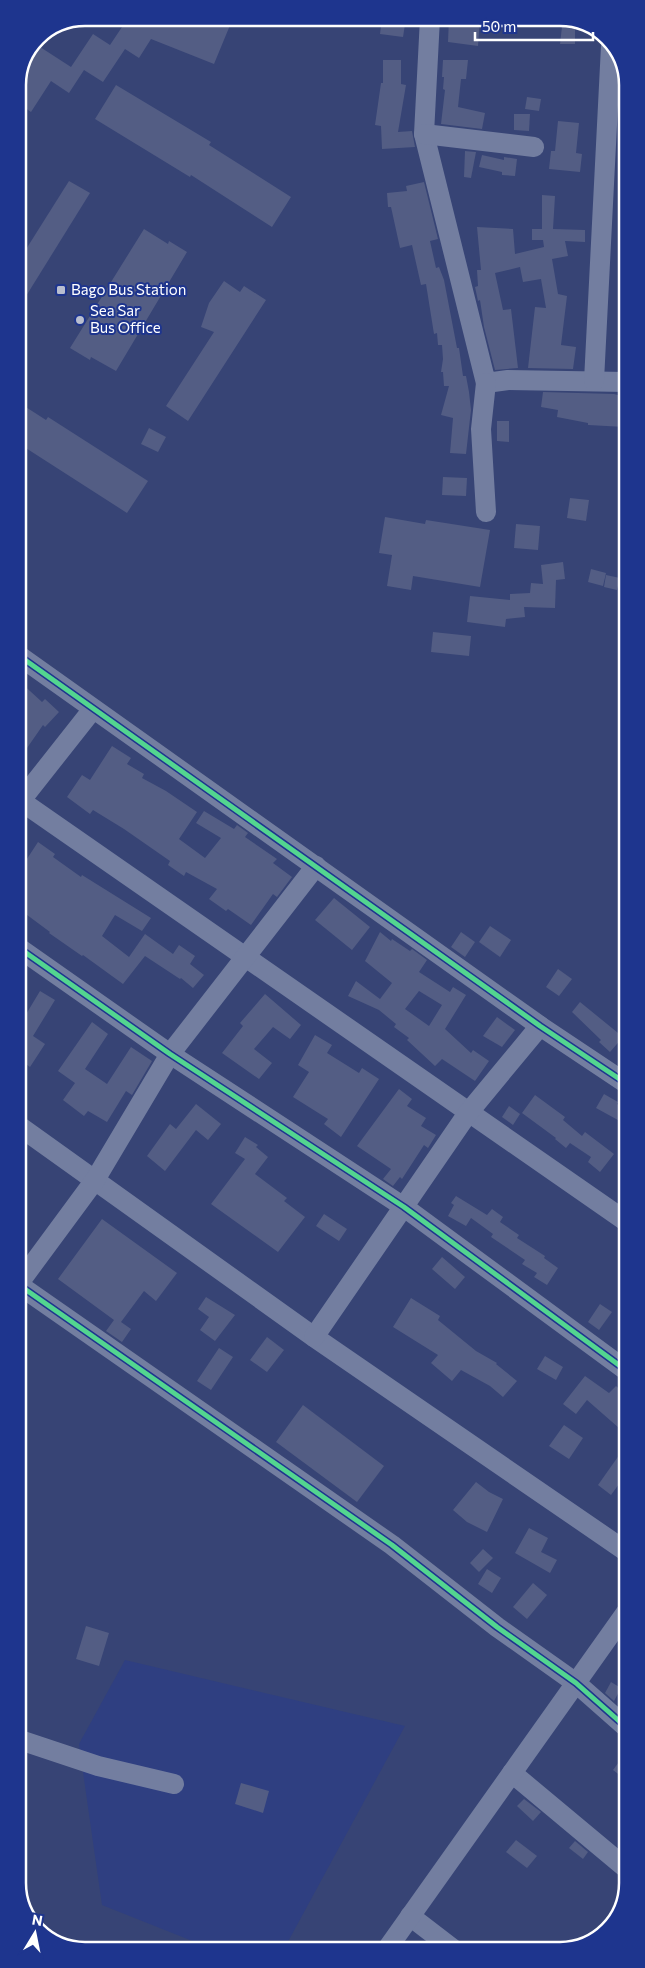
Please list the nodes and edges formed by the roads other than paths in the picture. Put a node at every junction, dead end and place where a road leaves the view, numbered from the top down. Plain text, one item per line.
1 (430, 26) edge
2 (613, 61) edge
3 (617, 86) edge
4 (424, 134) junction
5 (534, 147) dead end
6 (594, 381) junction
7 (619, 382) edge
8 (486, 383) junction
9 (486, 512) dead end
10 (26, 661) edge
11 (92, 709) junction
12 (26, 792) edge
13 (26, 806) edge
14 (316, 866) junction
15 (26, 953) edge
16 (244, 956) junction
17 (540, 1026) junction
18 (170, 1054) junction
19 (619, 1079) edge
20 (468, 1113) junction
21 (26, 1131) edge
22 (94, 1180) junction
23 (404, 1207) junction
24 (619, 1217) edge
25 (26, 1274) edge
26 (26, 1289) edge
27 (314, 1337) junction
28 (619, 1365) edge
29 (619, 1547) edge
30 (619, 1622) edge
31 (576, 1683) junction
32 (619, 1721) edge
33 (26, 1742) edge
34 (512, 1773) junction
35 (174, 1784) dead end
36 (619, 1862) edge
37 (410, 1916) junction
38 (392, 1942) edge
39 (444, 1942) edge

1 - 4 street
2 - 3 street
3 - 6 street
4 - 5 street
4 - 8 street
6 - 7 street
6 - 8 street
8 - 9 street
10 - 11 street
11 - 12 street
11 - 14 street
13 - 16 street
14 - 16 street
14 - 17 street
15 - 18 street
16 - 18 street
16 - 20 street
17 - 19 street
17 - 20 street
18 - 22 street
18 - 23 street
20 - 23 street
20 - 24 street
21 - 22 street
22 - 25 street
22 - 27 street
23 - 27 street
23 - 28 street
26 - 31 street
27 - 29 street
30 - 31 street
31 - 32 street
31 - 34 street
33 - 35 street
34 - 36 street
34 - 37 street
37 - 38 street
37 - 39 street

